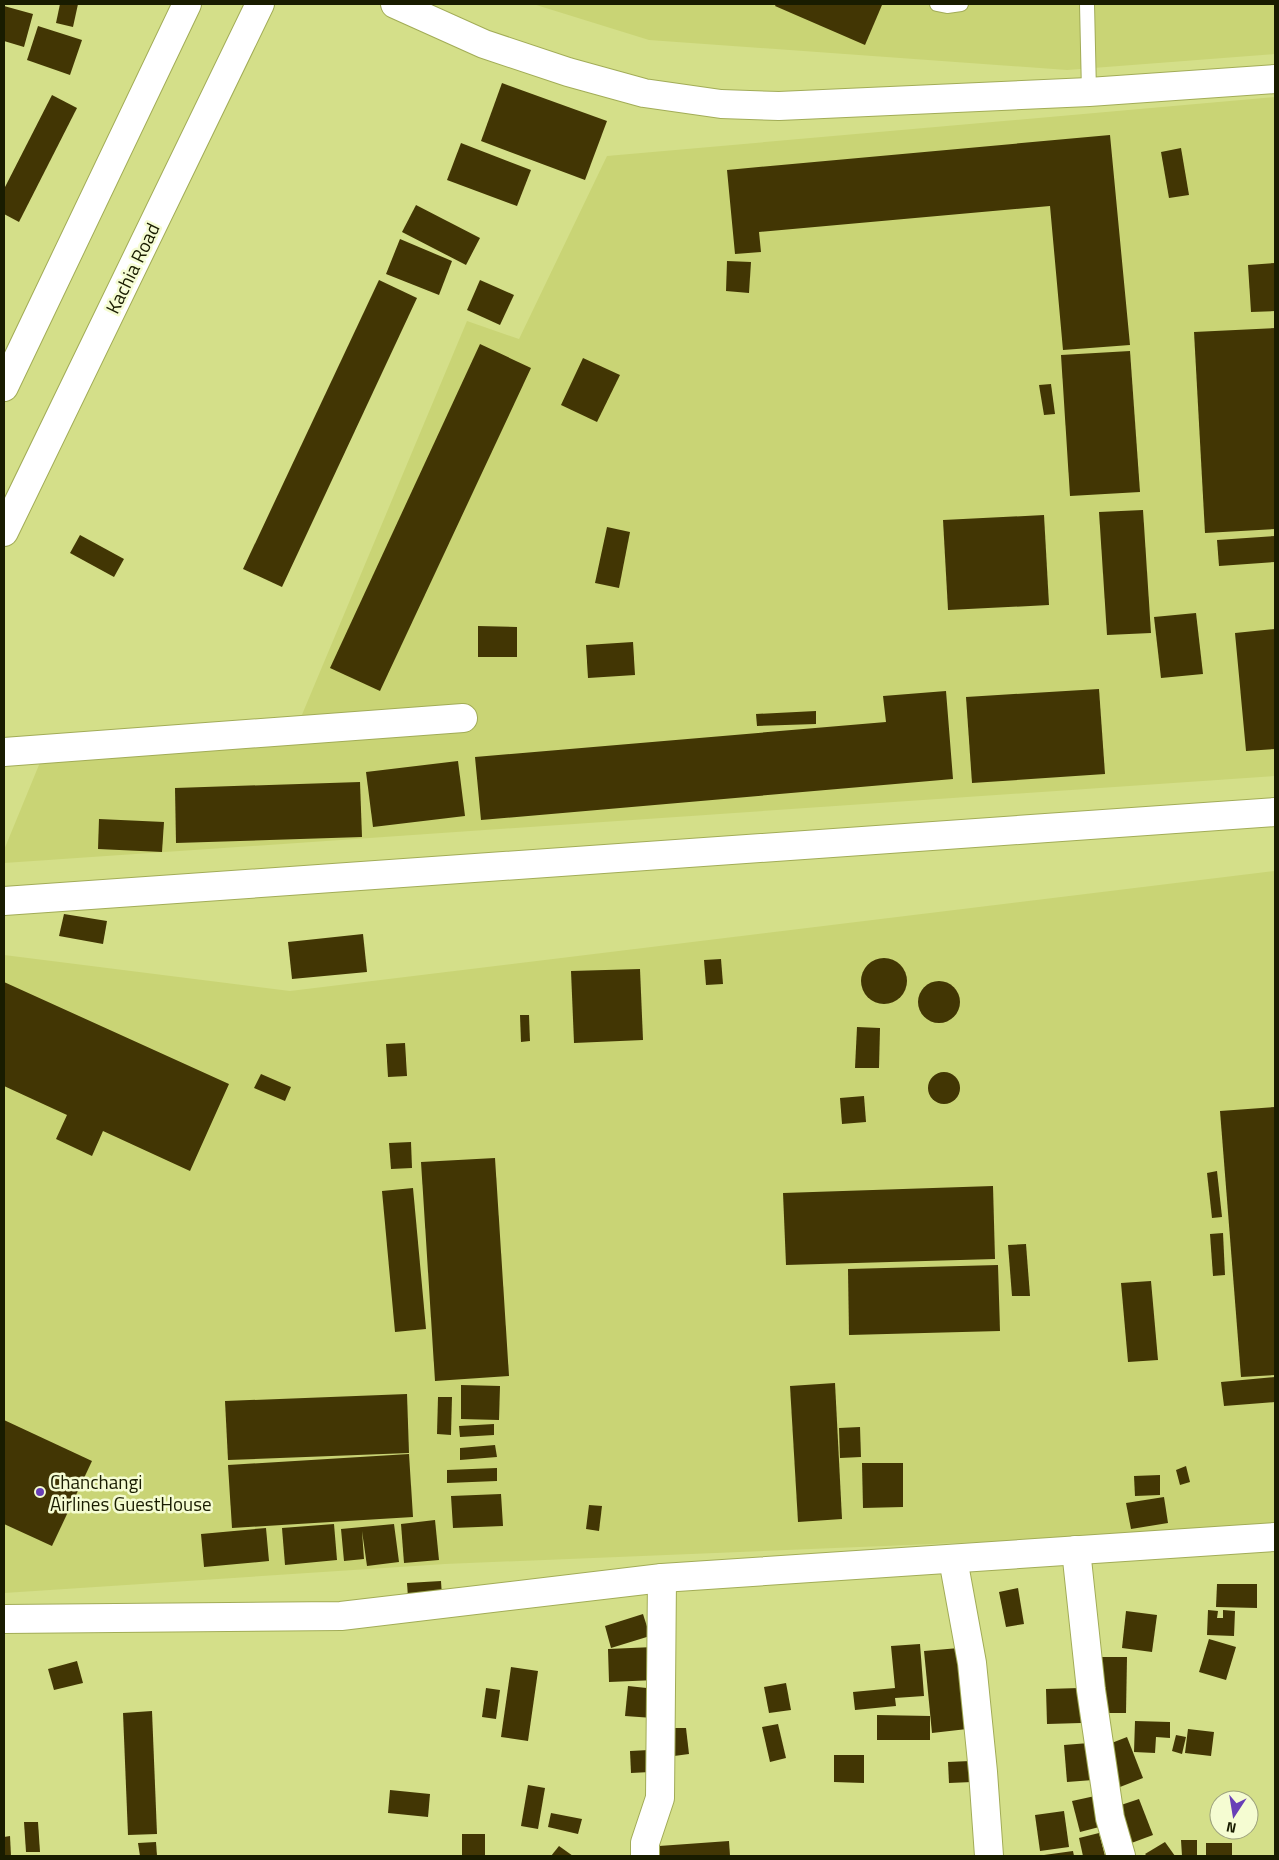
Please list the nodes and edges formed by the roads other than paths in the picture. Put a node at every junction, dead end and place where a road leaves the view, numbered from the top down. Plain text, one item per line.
1 (186, 4) edge
2 (260, 4) edge
3 (395, 4) edge
4 (937, 4) edge
5 (961, 4) edge
6 (1086, 4) edge
7 (1275, 79) edge
8 (1089, 92) junction
9 (4, 387) edge
10 (4, 532) edge
11 (463, 718) dead end
12 (4, 752) edge
13 (1275, 812) edge
14 (4, 901) edge
15 (1275, 1537) edge
16 (1076, 1550) junction
17 (953, 1559) junction
18 (662, 1578) junction
19 (4, 1620) edge
20 (645, 1856) edge
21 (989, 1856) edge
22 (1121, 1856) edge

1 - 9 street
2 - 10 street, Kachia Road
3 - 8 street
4 - 5 lane
6 - 8 lane
7 - 8 street
11 - 12 street
13 - 14 street
15 - 16 street
16 - 17 street
16 - 22 street
17 - 18 street
17 - 21 street
18 - 19 street
18 - 20 street

